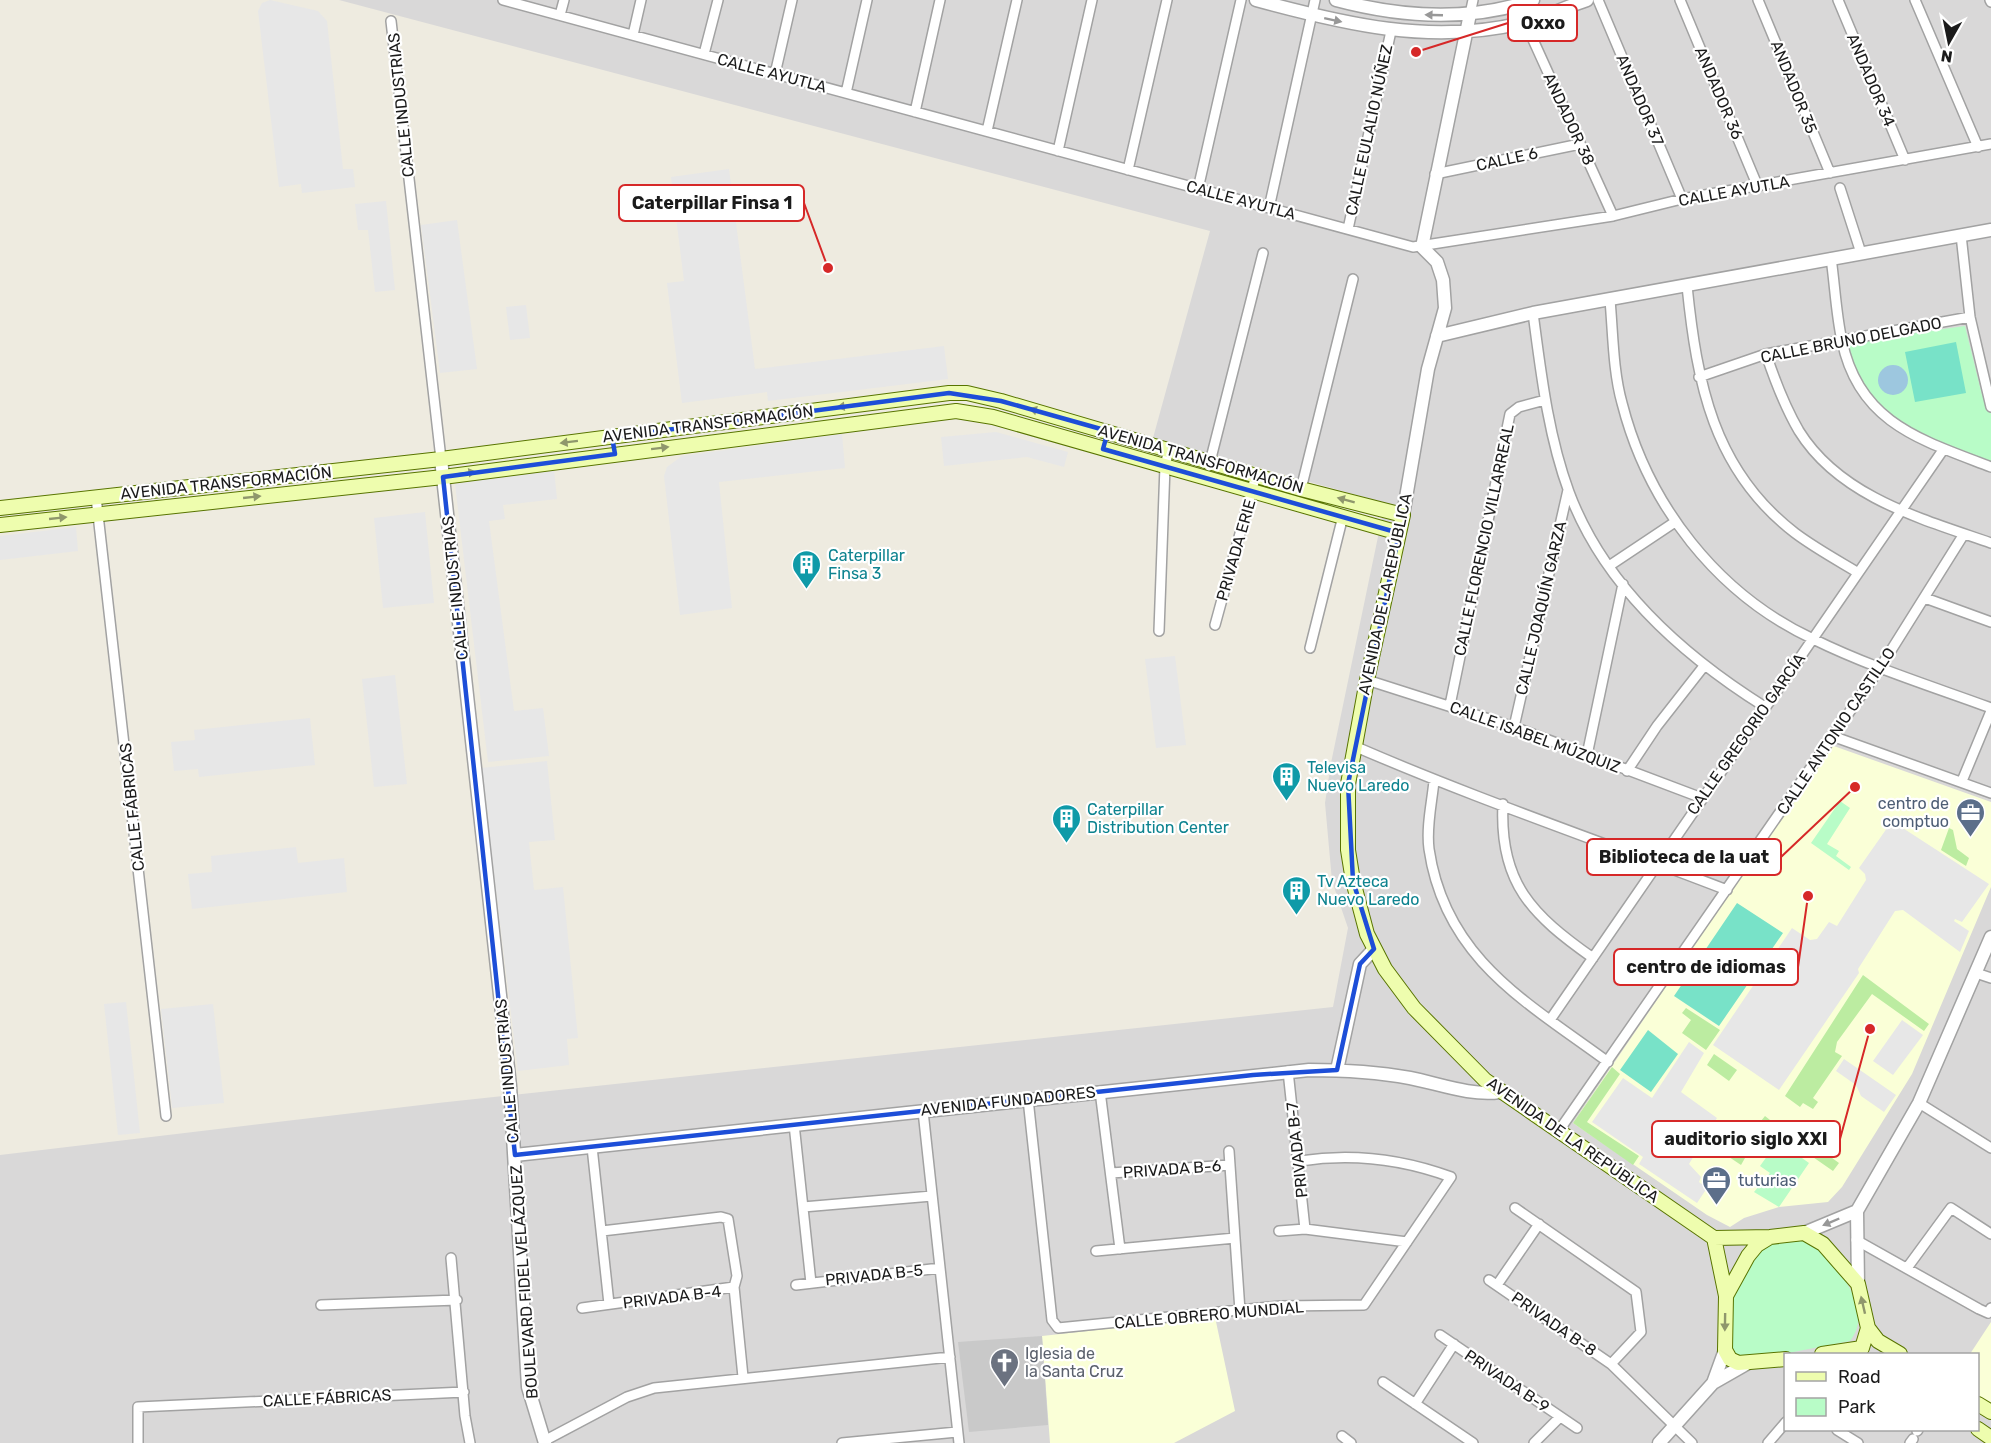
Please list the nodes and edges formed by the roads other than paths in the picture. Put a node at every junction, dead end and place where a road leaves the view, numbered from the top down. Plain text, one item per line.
1 (503, 0) edge
2 (564, 0) edge
3 (641, 0) edge
4 (718, 0) edge
5 (792, 0) edge
6 (867, 0) edge
7 (940, 0) edge
8 (1017, 0) edge
9 (1092, 0) edge
10 (1167, 0) edge
11 (1241, 0) edge
12 (1256, 0) edge
13 (1315, 0) edge
14 (1336, 0) edge
15 (1473, 0) edge
16 (1533, 0) edge
17 (1587, 0) edge
18 (1598, 0) edge
19 (1680, 0) edge
20 (1758, 0) edge
21 (1838, 0) edge
22 (1915, 0) edge
23 (1396, 6) edge
24 (1470, 14) junction
25 (560, 15) junction
26 (1311, 15) junction
27 (392, 21) dead end
28 (1525, 22) junction
29 (1391, 31) junction
30 (1467, 33) junction
31 (633, 35) junction
32 (704, 54) junction
33 (775, 74) junction
34 (846, 93) junction
35 (915, 112) junction
36 (987, 131) junction
37 (1580, 144) junction
38 (1991, 144) edge
39 (1978, 147) junction
40 (1058, 151) junction
41 (1905, 160) junction
42 (1128, 170) junction
43 (1830, 173) junction
44 (1435, 174) junction
45 (1758, 187) junction
46 (1840, 188) dead end
47 (1198, 189) junction
48 (1682, 199) junction
49 (1269, 208) junction
50 (1613, 216) junction
51 (1348, 230) junction
52 (1991, 230) edge
53 (1961, 235) junction
54 (1422, 247) junction
55 (1263, 253) dead end
56 (1861, 253) junction
57 (1831, 258) junction
58 (1353, 279) dead end
59 (1687, 286) junction
60 (1610, 300) junction
61 (1533, 314) junction
62 (1970, 318) junction
63 (1437, 336) junction
64 (1842, 341) junction
65 (1766, 354) junction
66 (1699, 377) junction
67 (906, 398) junction
68 (1545, 400) junction
69 (1991, 407) edge
70 (908, 416) junction
71 (746, 419) junction
72 (1070, 420) junction
73 (1108, 431) junction
74 (748, 436) junction
75 (612, 437) junction
76 (1065, 438) junction
77 (1134, 439) junction
78 (1103, 448) junction
79 (1169, 449) junction
80 (1943, 450) junction
81 (486, 453) junction
82 (615, 454) junction
83 (1133, 457) junction
84 (441, 459) junction
85 (1210, 461) junction
86 (1165, 466) junction
87 (1991, 467) edge
88 (358, 468) junction
89 (489, 470) junction
90 (1256, 475) junction
91 (1206, 476) junction
92 (443, 477) junction
93 (361, 485) junction
94 (1301, 489) junction
95 (1252, 490) junction
96 (1568, 490) junction
97 (96, 497) junction
98 (0, 508) edge
99 (1900, 511) junction
100 (98, 514) junction
101 (1403, 515) junction
102 (1343, 516) junction
103 (1676, 522) junction
104 (0, 525) edge
105 (1399, 532) junction
106 (1964, 534) junction
107 (1991, 543) edge
108 (1609, 566) junction
109 (1857, 572) junction
110 (1623, 584) junction
111 (1925, 598) junction
112 (1991, 622) edge
113 (1215, 625) dead end
114 (1159, 631) dead end
115 (1812, 639) junction
116 (1310, 648) dead end
117 (1704, 666) junction
118 (1880, 668) junction
119 (1367, 680) junction
120 (1450, 705) junction
121 (1765, 706) junction
122 (1991, 709) edge
123 (1514, 727) junction
124 (1832, 736) junction
125 (1354, 746) junction
126 (1587, 755) junction
127 (1628, 771) junction
128 (1434, 781) junction
129 (1962, 781) junction
130 (1991, 793) edge
131 (1702, 798) junction
132 (1503, 804) junction
133 (1657, 863) junction
134 (1727, 890) junction
135 (1991, 937) edge
136 (1374, 949) junction
137 (1593, 958) junction
138 (1976, 973) junction
139 (1991, 978) edge
140 (1551, 1020) junction
141 (1608, 1062) junction
142 (1337, 1070) junction
143 (1288, 1071) junction
144 (1100, 1091) junction
145 (1500, 1092) junction
146 (1028, 1099) junction
147 (1918, 1103) junction
148 (923, 1111) junction
149 (166, 1116) dead end
150 (794, 1124) junction
151 (1558, 1131) junction
152 (1991, 1134) edge
153 (1989, 1146) edge
154 (592, 1147) junction
155 (1229, 1151) dead end
156 (515, 1155) junction
157 (1300, 1161) junction
158 (1230, 1165) junction
159 (1111, 1173) junction
160 (932, 1196) junction
161 (803, 1208) junction
162 (1515, 1208) dead end
163 (1857, 1212) junction
164 (1539, 1224) junction
165 (1305, 1229) junction
166 (1279, 1231) dead end
167 (602, 1232) junction
168 (1804, 1233) junction
169 (1991, 1234) edge
170 (1770, 1237) junction
171 (1235, 1238) junction
172 (1714, 1238) junction
173 (1856, 1239) junction
174 (1407, 1242) junction
175 (1120, 1249) junction
176 (1096, 1251) dead end
177 (451, 1258) dead end
178 (940, 1268) junction
179 (1907, 1268) junction
180 (811, 1283) junction
181 (1858, 1284) junction
182 (796, 1285) dead end
183 (734, 1287) junction
184 (1726, 1296) junction
185 (457, 1300) junction
186 (609, 1304) junction
187 (321, 1305) dead end
188 (582, 1308) dead end
189 (1240, 1311) junction
190 (1989, 1311) edge
191 (1868, 1328) junction
192 (1440, 1335) dead end
193 (1454, 1344) junction
194 (1725, 1350) junction
195 (1848, 1352) junction
196 (1835, 1353) edge
197 (1856, 1353) edge
198 (1897, 1353) edge
199 (950, 1357) junction
200 (1784, 1359) edge
201 (1748, 1363) junction
202 (1611, 1364) junction
203 (743, 1377) junction
204 (1383, 1382) dead end
205 (1713, 1383) junction
206 (464, 1392) junction
207 (1415, 1404) junction
208 (1560, 1417) junction
209 (1784, 1423) edge
210 (1676, 1427) junction
211 (1577, 1428) dead end
212 (1839, 1431) edge
213 (957, 1432) junction
214 (1342, 1436) dead end
215 (543, 1442) edge
216 (138, 1443) edge
217 (470, 1443) edge
218 (842, 1443) edge
219 (959, 1443) edge
220 (1351, 1443) edge
221 (1473, 1443) edge
222 (1534, 1443) edge
223 (1659, 1443) edge
224 (1692, 1443) edge
225 (1768, 1443) edge
226 (1858, 1443) edge

1 - 25 street, CALLE AYUTLA
2 - 25 street
3 - 31 street
4 - 32 street
5 - 33 street
6 - 34 street
7 - 35 street
8 - 36 street
9 - 40 street
10 - 42 street
11 - 47 street
12 - 26 street
13 - 26 street
14 - 23 street
15 - 24 street
16 - 24 street
17 - 28 street
18 - 48 street, ANDADOR 37
19 - 45 street, ANDADOR 36
20 - 43 street, ANDADOR 35
21 - 41 street, ANDADOR 34
22 - 39 street
24 -> 23 street
24 - 30 street
25 - 31 street, CALLE AYUTLA
26 -> 29 street
26 - 49 street
27 - 84 street, CALLE INDUSTRIAS
28 - 30 street
28 - 37 street, ANDADOR 38
29 - 30 street
29 - 51 street, CALLE EULALIO NÚÑEZ
30 - 44 street
31 - 32 street, CALLE AYUTLA
32 - 33 street, CALLE AYUTLA
33 - 34 street, CALLE AYUTLA
34 - 35 street, CALLE AYUTLA
35 - 36 street, CALLE AYUTLA
36 - 40 street, CALLE AYUTLA
37 - 44 street, CALLE 6
37 - 50 street, ANDADOR 38
38 - 39 street, CALLE AYUTLA
39 - 41 street, CALLE AYUTLA
40 - 42 street, CALLE AYUTLA
41 - 43 street, CALLE AYUTLA
42 - 47 street, CALLE AYUTLA
43 - 45 street, CALLE AYUTLA
44 - 54 street
45 - 48 street, CALLE AYUTLA
46 - 56 street
47 - 49 street, CALLE AYUTLA
48 - 50 street, CALLE AYUTLA
49 - 51 street, CALLE AYUTLA
50 - 54 street, CALLE AYUTLA
51 - 54 street, CALLE AYUTLA
52 - 53 street
53 - 56 street
53 - 62 street
54 - 63 street, AVENIDA DE LA REPÚBLICA
55 - 85 street
56 - 57 street
57 - 59 street
57 - 64 street
58 - 94 street
59 - 60 street
59 - 66 street
60 - 61 street
60 - 103 street
61 - 63 street
61 - 68 street
62 - 64 street, CALLE BRUNO DELGADO
62 - 69 street
63 - 101 street, AVENIDA DE LA REPÚBLICA
64 - 65 street, CALLE BRUNO DELGADO
64 - 80 street
65 - 66 street, CALLE BRUNO DELGADO
65 - 99 street
66 - 109 street
67 - 70 main road
67 -> 71 main road, AVENIDA TRANSFORMACIÓN
72 -> 67 main road, AVENIDA TRANSFORMACIÓN
68 - 96 street
68 - 120 street, CALLE FLORENCIO VILLARREAL
70 - 74 main road, AVENIDA TRANSFORMACIÓN
70 - 76 main road, AVENIDA TRANSFORMACIÓN
71 - 74 main road
71 - 75 main road, AVENIDA TRANSFORMACIÓN
72 - 73 main road, AVENIDA TRANSFORMACIÓN
72 - 76 main road
73 - 77 main road, AVENIDA TRANSFORMACIÓN
73 - 78 main road
82 -> 74 main road, AVENIDA TRANSFORMACIÓN
75 -> 81 main road, AVENIDA TRANSFORMACIÓN
75 - 82 main road
76 - 78 main road, AVENIDA TRANSFORMACIÓN
77 - 79 main road, AVENIDA TRANSFORMACIÓN
77 - 83 main road
78 - 83 main road, AVENIDA TRANSFORMACIÓN
79 - 85 main road, AVENIDA TRANSFORMACIÓN
79 - 86 street
80 - 87 street
80 - 99 street, CALLE GREGORIO GARCÍA
81 - 84 main road, AVENIDA TRANSFORMACIÓN
81 - 89 main road
82 - 89 main road, AVENIDA TRANSFORMACIÓN
83 - 86 main road, AVENIDA TRANSFORMACIÓN
84 - 88 main road, AVENIDA TRANSFORMACIÓN
84 - 92 street, CALLE INDUSTRIAS
85 - 90 main road, AVENIDA TRANSFORMACIÓN
85 - 91 street
86 - 91 main road, AVENIDA TRANSFORMACIÓN
86 - 114 street
88 - 93 main road
88 - 97 main road, AVENIDA TRANSFORMACIÓN
92 -> 89 main road, AVENIDA TRANSFORMACIÓN
90 - 94 main road, AVENIDA TRANSFORMACIÓN
90 - 95 street, PRIVADA ERIE
91 - 95 main road, AVENIDA TRANSFORMACIÓN
92 - 93 main road, AVENIDA TRANSFORMACIÓN
92 - 156 street, CALLE INDUSTRIAS
100 -> 93 main road, AVENIDA TRANSFORMACIÓN
101 -> 94 main road, AVENIDA TRANSFORMACIÓN
95 - 102 main road, AVENIDA TRANSFORMACIÓN
95 - 113 street, PRIVADA ERIE
96 - 108 street
96 - 123 street, CALLE JOAQUÍN GARZA
97 - 98 main road, AVENIDA TRANSFORMACIÓN
97 - 100 street, CALLE FÁBRICAS
99 - 106 street
99 - 109 street, CALLE GREGORIO GARCÍA
104 -> 100 main road, AVENIDA TRANSFORMACIÓN
100 - 149 street, CALLE FÁBRICAS
101 - 105 main road, AVENIDA DE LA REPÚBLICA
102 - 105 main road, AVENIDA TRANSFORMACIÓN
102 - 116 street
103 - 108 street
103 - 115 street
105 - 119 main road, AVENIDA DE LA REPÚBLICA
106 - 107 street
106 - 111 street, CALLE ANTONIO CASTILLO
108 - 110 street
109 - 115 street, CALLE GREGORIO GARCÍA
110 - 117 street
110 - 126 street
111 - 112 street
111 - 118 street, CALLE ANTONIO CASTILLO
115 - 118 street
115 - 121 street, CALLE GREGORIO GARCÍA
117 - 121 street
117 - 127 street
118 - 122 street
118 - 124 street, CALLE ANTONIO CASTILLO
119 - 120 street, CALLE ISABEL MÚZQUIZ
119 - 125 main road, AVENIDA DE LA REPÚBLICA
120 - 123 street, CALLE ISABEL MÚZQUIZ
121 - 131 street, CALLE GREGORIO GARCÍA
122 - 129 street
123 - 126 street, CALLE ISABEL MÚZQUIZ
124 - 129 street
124 - 134 street, CALLE ANTONIO CASTILLO
125 - 128 street
125 - 136 main road, AVENIDA DE LA REPÚBLICA
126 - 127 street, CALLE ISABEL MÚZQUIZ
127 - 131 street, CALLE ISABEL MÚZQUIZ
128 - 132 street
128 - 140 street
129 - 130 street
131 - 133 street, CALLE GREGORIO GARCÍA
132 - 133 street
132 - 137 street
133 - 134 street
133 - 137 street, CALLE GREGORIO GARCÍA
134 - 141 street, CALLE ANTONIO CASTILLO
135 - 138 street
136 - 142 street
136 - 145 main road, AVENIDA DE LA REPÚBLICA
137 - 140 street, CALLE GREGORIO GARCÍA
138 - 139 street
138 - 147 street
140 - 141 street
141 - 151 street, CALLE ANTONIO CASTILLO
142 - 143 street, AVENIDA FUNDADORES
142 - 145 street, AVENIDA FUNDADORES
143 - 144 street, AVENIDA FUNDADORES
143 - 157 street, PRIVADA B-7
144 - 146 street, AVENIDA FUNDADORES
144 - 159 street, PRIVADA B-6
145 - 151 main road, AVENIDA DE LA REPÚBLICA
146 - 148 street, AVENIDA FUNDADORES
146 - 189 street, CALLE OBRERO MUNDIAL
147 - 153 street
147 - 163 street
148 - 150 street, AVENIDA FUNDADORES
148 - 160 street
150 - 154 street, AVENIDA FUNDADORES
150 - 161 street, PRIVADA B-5
151 - 172 main road, AVENIDA DE LA REPÚBLICA
152 - 153 street
154 - 156 street, AVENIDA FUNDADORES
154 - 167 street, PRIVADA B-4
155 - 158 street
156 - 215 street, BOULEVARD FIDEL VELÁZQUEZ
157 - 165 street, PRIVADA B-7
157 - 174 street
158 - 159 street, PRIVADA B-6
158 - 171 street, PRIVADA B-6
159 - 175 street, PRIVADA B-6
160 - 161 street
160 - 178 street
161 - 180 street, PRIVADA B-5
162 - 164 street
163 -> 168 street
163 - 173 street
164 - 202 street, PRIVADA B-8
164 - 202 street, PRIVADA B-8
165 - 166 street
165 - 174 street
167 - 183 street
167 - 186 street, PRIVADA B-4
168 - 170 main road
168 - 181 main road
169 - 179 street
170 - 172 main road
170 - 184 main road
171 - 175 street
171 - 189 street, PRIVADA B-6
172 - 184 main road
173 - 179 street
173 - 181 street
174 - 189 street, CALLE OBRERO MUNDIAL
175 - 176 street
177 - 185 street
178 - 180 street, PRIVADA B-5
178 - 199 street
179 - 190 street
180 - 182 street
191 -> 181 main road
183 - 186 street, PRIVADA B-4
183 - 203 street
184 -> 194 main road
185 - 187 street
185 - 206 street
186 - 188 street
191 - 195 main road
191 - 198 main road
192 - 193 street
193 - 207 street, PRIVADA B-9
193 - 208 street, PRIVADA B-9
194 - 201 main road
194 - 205 street
195 - 196 main road
195 - 197 main road
199 - 203 street
199 - 213 street
200 - 201 main road
201 - 205 street
202 - 210 street, PRIVADA B-8
203 - 215 street
204 - 207 street
205 - 210 street
206 - 216 street, CALLE FÁBRICAS
206 - 217 street
207 - 221 street
208 - 211 street, PRIVADA B-9
208 - 222 street, PRIVADA B-9
209 - 225 street
210 - 223 street
210 - 224 street, PRIVADA B-8
212 - 226 street
213 - 218 street
213 - 219 street
214 - 220 street

